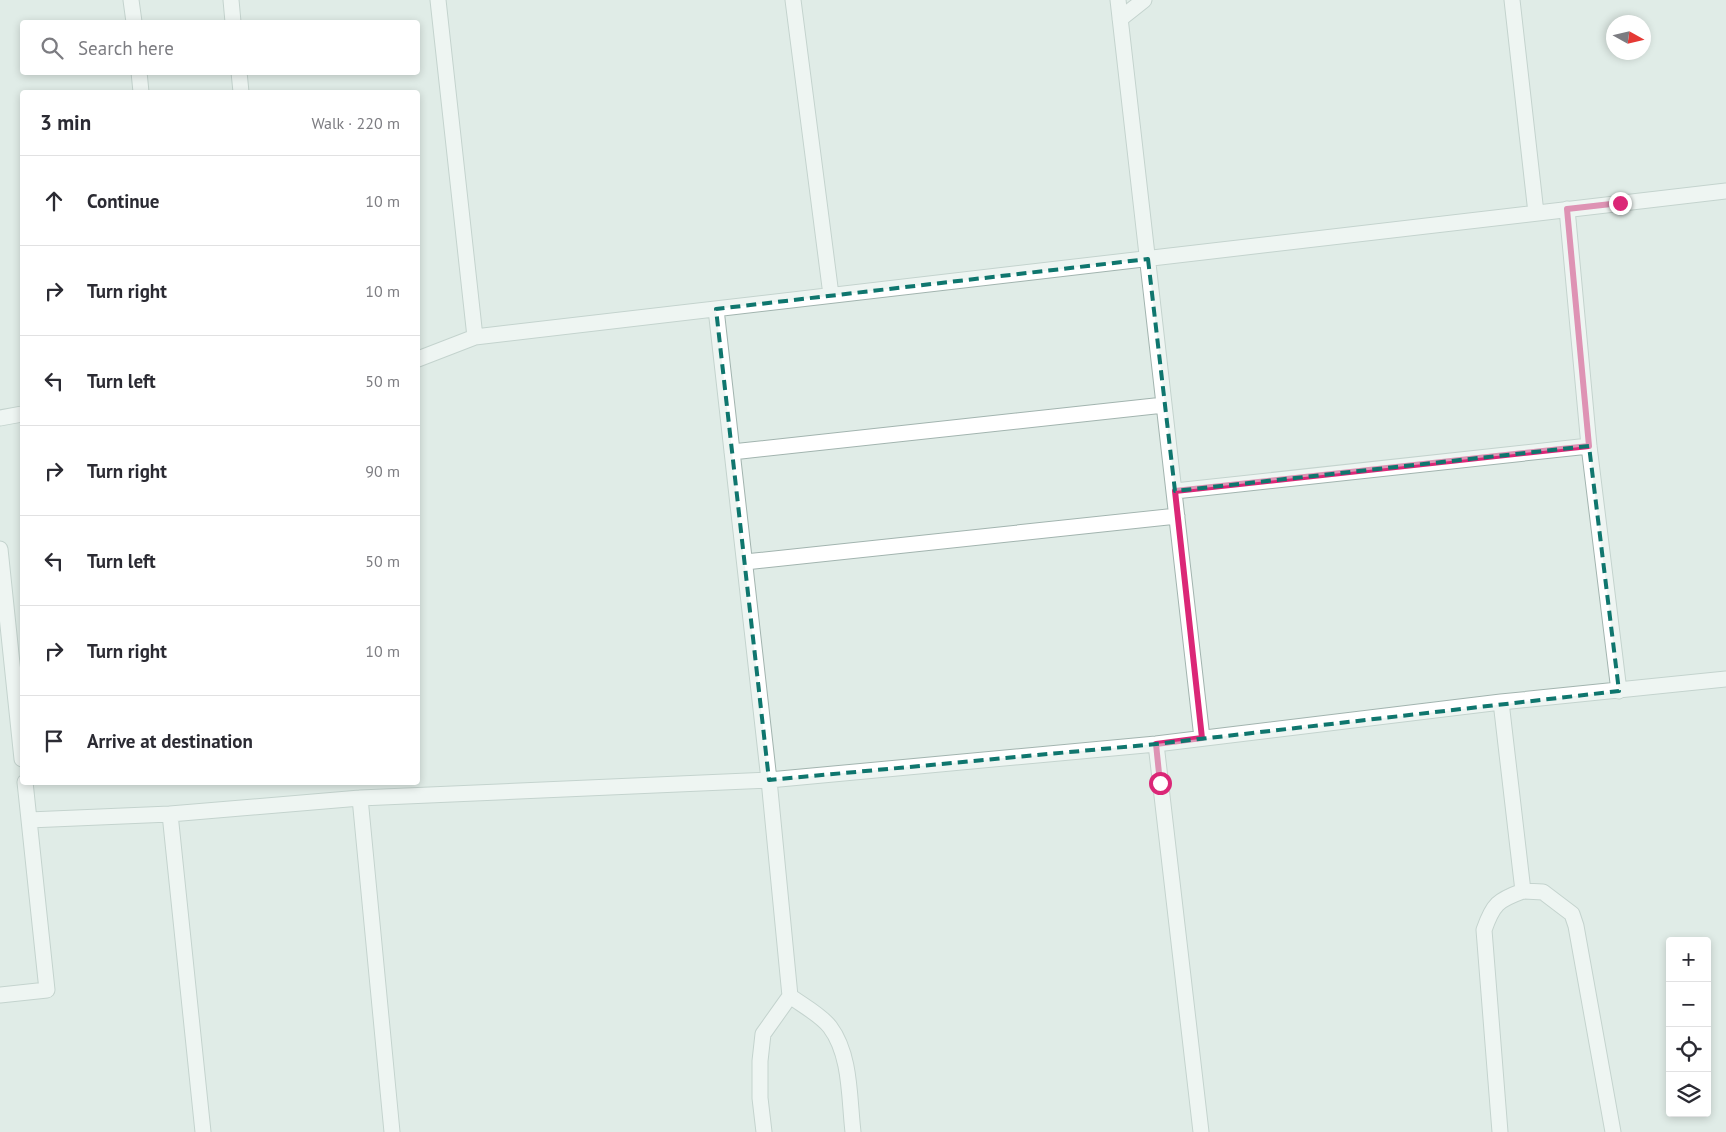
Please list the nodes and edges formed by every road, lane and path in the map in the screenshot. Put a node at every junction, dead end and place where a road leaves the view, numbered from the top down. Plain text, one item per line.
1 (132, 0) edge
2 (231, 0) edge
3 (438, 0) edge
4 (793, 0) edge
5 (1118, 0) edge
6 (1144, 0) edge
7 (1512, 0) edge
8 (1120, 19) junction
9 (134, 20) edge
10 (233, 20) edge
11 (139, 75) edge
12 (239, 75) edge
13 (140, 90) edge
14 (241, 90) edge
15 (1726, 191) edge
16 (1567, 209) junction
17 (1536, 213) junction
18 (1148, 258) junction
19 (831, 295) junction
20 (716, 309) junction
21 (475, 337) junction
22 (420, 358) edge
23 (1164, 405) junction
24 (20, 414) edge
25 (0, 418) edge
26 (1589, 446) junction
27 (732, 452) junction
28 (1175, 491) junction
29 (1177, 516) junction
30 (0, 549) edge
31 (745, 562) junction
32 (6, 663) edge
33 (1726, 679) edge
34 (1619, 691) junction
35 (1501, 702) junction
36 (1202, 738) junction
37 (1156, 744) junction
38 (20, 746) edge
39 (769, 780) junction
40 (25, 785) edge
41 (360, 798) junction
42 (170, 814) junction
43 (29, 820) junction
44 (1523, 891) junction
45 (0, 995) edge
46 (790, 996) junction
47 (203, 1132) edge
48 (392, 1132) edge
49 (764, 1132) edge
50 (853, 1132) edge
51 (1201, 1132) edge
52 (1500, 1132) edge
53 (1613, 1132) edge

1 - 9 street
2 - 10 street
3 - 21 street
4 - 19 street
5 - 8 street
6 - 8 street
7 - 17 street
8 - 18 street
11 - 13 street
12 - 14 street
15 - 16 street
16 - 17 street
16 - 26 street
17 - 18 street
18 - 19 street
18 - 23 street
19 - 20 street
20 - 21 street
20 - 27 street
21 - 22 street
23 - 27 street
23 - 28 street
24 - 25 street
26 - 28 street
26 - 34 street
27 - 31 street
28 - 29 street
29 - 31 street
29 - 36 street
30 - 32 street
31 - 39 street
32 - 38 street
33 - 34 street
34 - 35 street
35 - 36 street
35 - 44 street
36 - 37 street
37 - 39 street
37 - 51 street
39 - 41 street
39 - 46 street
40 - 43 street
41 - 42 street
41 - 48 street
42 - 43 street
42 - 47 street
43 - 45 street
44 - 52 street
44 - 53 street
46 - 49 street
46 - 50 street

